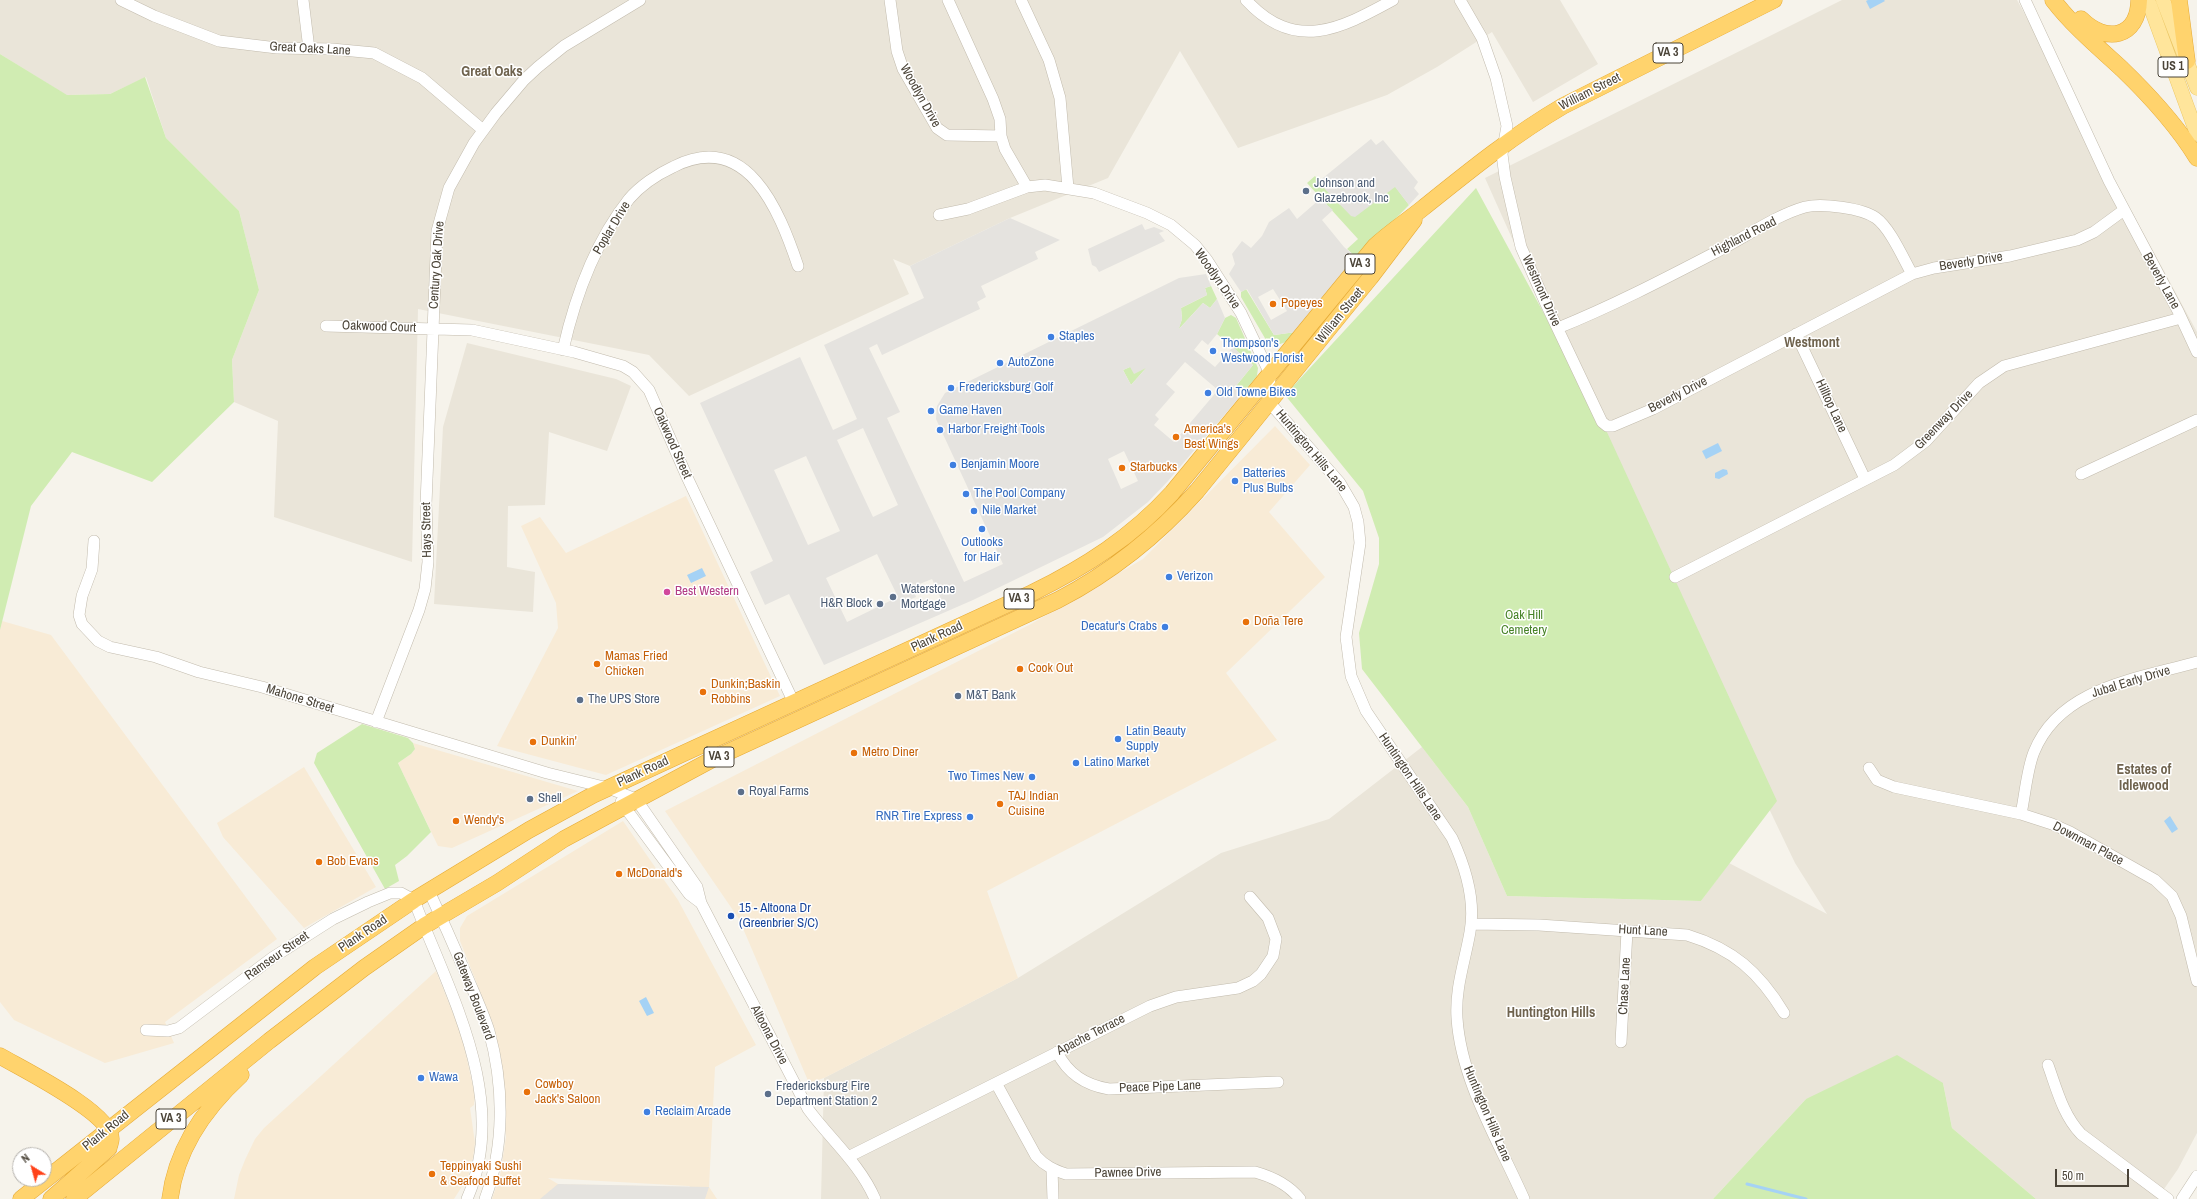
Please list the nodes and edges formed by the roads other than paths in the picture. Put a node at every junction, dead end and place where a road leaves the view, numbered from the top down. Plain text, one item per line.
1 (121, 0) edge
2 (303, 0) edge
3 (640, 0) edge
4 (890, 0) edge
5 (948, 0) edge
6 (1021, 0) edge
7 (1246, 0) edge
8 (1393, 0) edge
9 (1460, 0) edge
10 (1774, 0) edge
11 (2025, 0) edge
12 (2053, 0) edge
13 (2066, 0) edge
14 (2139, 0) edge
15 (2148, 0) edge
16 (2164, 0) edge
17 (2179, 0) edge
18 (309, 49) junction
19 (2187, 61) junction
20 (2197, 88) edge
21 (483, 130) junction
22 (2197, 134) edge
23 (1001, 136) junction
24 (1505, 142) junction
25 (2197, 158) edge
26 (1027, 187) junction
27 (1068, 188) junction
28 (1422, 208) junction
29 (2124, 210) junction
30 (939, 215) dead end
31 (798, 266) dead end
32 (1912, 274) junction
33 (2181, 318) junction
34 (326, 326) dead end
35 (1558, 328) junction
36 (433, 329) junction
37 (1796, 334) junction
38 (563, 350) junction
39 (2197, 352) edge
40 (1270, 374) junction
41 (1269, 402) junction
42 (2197, 420) edge
43 (1613, 426) joint
44 (2081, 474) dead end
45 (1865, 479) junction
46 (94, 541) dead end
47 (1675, 576) dead end
48 (907, 651) junction
49 (2197, 662) edge
50 (853, 676) junction
51 (885, 680) junction
52 (838, 702) junction
53 (794, 703) junction
54 (376, 722) junction
55 (1869, 768) dead end
56 (608, 788) junction
57 (630, 802) junction
58 (2021, 814) junction
59 (430, 891) junction
60 (1250, 897) dead end
61 (414, 900) junction
62 (441, 916) junction
63 (1471, 924) junction
64 (424, 926) junction
65 (1627, 931) junction
66 (2197, 980) edge
67 (1784, 1013) dead end
68 (146, 1030) dead end
69 (268, 1041) junction
70 (1621, 1042) dead end
71 (1057, 1052) junction
72 (0, 1056) edge
73 (2048, 1065) dead end
74 (1278, 1082) dead end
75 (996, 1083) junction
76 (108, 1129) junction
77 (848, 1157) junction
78 (1052, 1169) junction
79 (2197, 1176) edge
80 (21, 1199) edge
81 (51, 1199) edge
82 (74, 1199) edge
83 (170, 1199) edge
84 (466, 1199) edge
85 (485, 1199) edge
86 (875, 1199) edge
87 (1053, 1199) edge
88 (1300, 1199) edge
89 (1524, 1199) edge
90 (2168, 1199) edge
91 (2182, 1199) edge

1 - 18 street, Great Oaks Lane
2 - 18 street
3 - 21 street, Century Oak Drive
4 - 23 street, Woodlyn Drive
5 - 23 street
6 - 27 street
7 - 8 street
9 - 24 street, Westmont Drive
10 - 24 highway, William Street / VA 3
11 - 29 street
12 - 25 highway
13 - 14 highway
15 - 22 main road, US 1
16 - 19 main road, US 1
17 - 19 highway
18 - 21 street, Great Oaks Lane
19 - 20 main road, US 1
21 - 36 street, Century Oak Drive
23 - 26 street
24 - 28 highway, William Street / VA 3
24 - 35 street, Westmont Drive
26 - 27 street, Woodlyn Drive
26 - 30 street, Woodlyn Drive
27 - 40 street, Woodlyn Drive
28 - 40 highway, William Street / VA 3
28 - 41 highway, William Street / VA 3
29 - 32 street, Beverly Drive
29 - 33 street, Beverly Lane
31 - 38 street, Poplar Drive
32 - 35 street, Highland Road
32 - 37 street, Beverly Drive
33 - 39 street, Beverly Lane
33 - 45 street, Greenway Drive
34 - 36 street, Oakwood Court
35 - 43 street, Westmont Drive
36 - 38 street, Oakwood Street
36 - 54 street, Hays Street
37 - 43 street, Beverly Drive
37 - 45 street, Hilltop Lane
38 - 53 street, Oakwood Street
40 - 41 street, Huntington Hills Lane
40 - 48 highway, Plank Road / VA 3
41 - 51 highway, Plank Road / VA 3
41 - 63 street, Huntington Hills Lane
42 - 44 street
45 - 47 street, Greenway Drive
46 - 54 street, Mahone Street
48 - 50 highway, Plank Road / VA 3
48 - 51 highway
49 - 58 street, Jubal Early Drive
50 - 52 highway
50 - 53 highway, Plank Road / VA 3
51 - 52 highway, Plank Road / VA 3
52 - 57 highway, Plank Road / VA 3
53 - 56 highway, Plank Road / VA 3
54 - 56 street, Mahone Street
55 - 58 street, Downman Place
56 - 57 street
56 - 59 highway, Plank Road / VA 3
57 - 62 highway, Plank Road / VA 3
57 - 77 street, Altoona Drive
58 - 66 street, Downman Place
59 - 61 highway, Plank Road / VA 3
59 - 62 street, Gateway Boulevard
60 - 71 street, Apache Terrace
61 - 64 street, Gateway Boulevard
61 - 68 street, Ramseur Street
61 - 76 highway, Plank Road / VA 3
62 - 64 highway, Plank Road / VA 3
62 - 85 street, Gateway Boulevard
63 - 65 street, Hunt Lane
63 - 89 street, Huntington Hills Lane
64 - 69 highway, Plank Road / VA 3
64 - 84 street, Gateway Boulevard
65 - 67 street, Hunt Lane
65 - 70 street, Chase Lane
69 - 82 highway, Plank Road / VA 3
69 - 83 highway
71 - 74 street, Peace Pipe Lane
71 - 75 street, Apache Terrace
72 - 76 highway
73 - 90 street
75 - 77 street, Apache Terrace
75 - 78 street, Pawnee Drive
76 - 80 highway, Plank Road / VA 3
76 - 81 highway
77 - 86 street, Altoona Drive
78 - 87 street
78 - 88 street, Pawnee Drive
79 - 91 street

